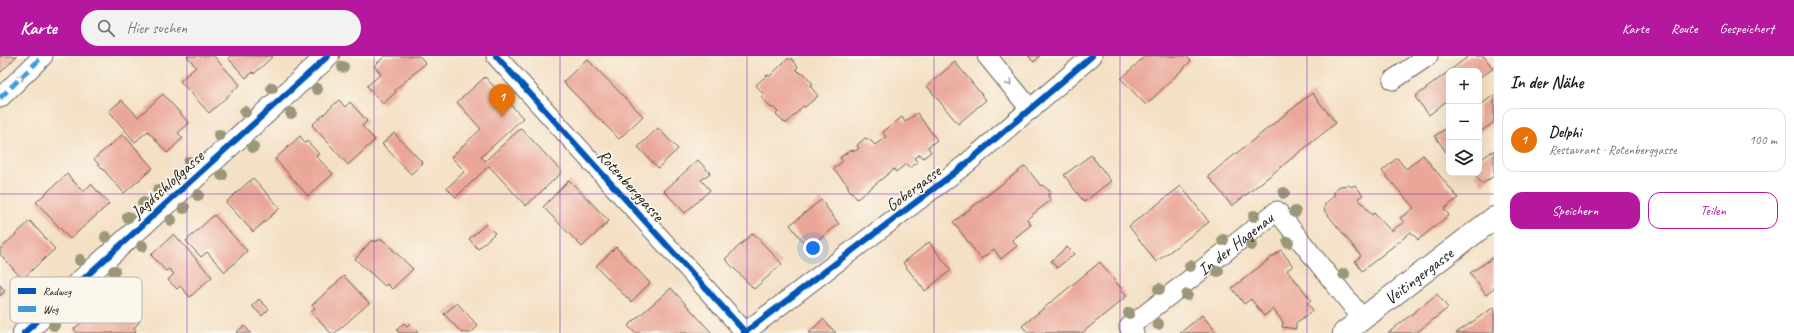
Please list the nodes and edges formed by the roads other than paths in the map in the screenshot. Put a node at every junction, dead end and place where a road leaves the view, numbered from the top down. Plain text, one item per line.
1 (43, 56) edge
2 (328, 56) edge
3 (496, 56) edge
4 (987, 56) edge
5 (1092, 56) edge
6 (1428, 56) edge
7 (1393, 80) dead end
8 (0, 98) edge
9 (1031, 110) junction
10 (1494, 218) edge
11 (85, 277) edge
12 (1362, 318) junction
13 (35, 323) edge
14 (24, 333) edge
15 (745, 333) edge
16 (1134, 333) edge
17 (1344, 333) edge

8 -> 1 street
2 - 11 street, Jagdschloßgasse
3 - 15 street, Rotenberggasse
4 -> 9 street
5 - 9 street, Gobergasse
6 - 7 street
9 - 15 street, Gobergasse
10 - 12 street, Veitingergasse
12 - 16 street, In der Hagenau
12 - 17 street, Veitingergasse
13 - 14 street, Jagdschloßgasse

